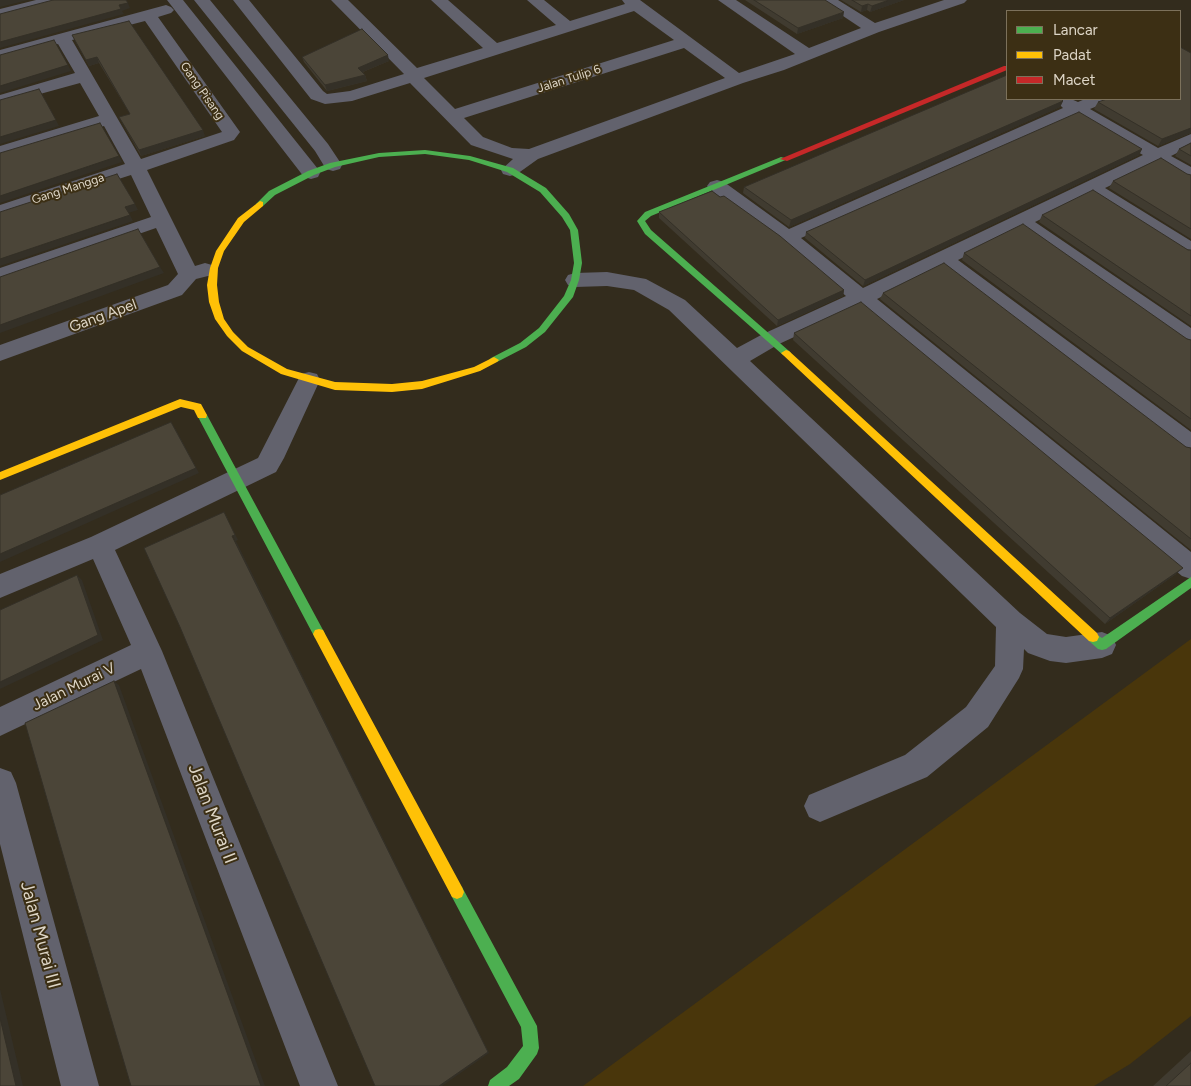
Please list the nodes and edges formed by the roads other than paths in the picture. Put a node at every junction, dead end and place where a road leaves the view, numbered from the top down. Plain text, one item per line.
1 (54, 0) edge
2 (202, 0) edge
3 (241, 0) edge
4 (339, 0) edge
5 (439, 0) edge
6 (535, 0) edge
7 (726, 0) edge
8 (827, 0) edge
9 (959, 0) edge
10 (36, 2) edge
11 (633, 2) edge
12 (178, 3) edge
13 (934, 3) edge
14 (0, 14) edge
15 (148, 15) junction
16 (567, 27) junction
17 (874, 29) junction
18 (63, 38) junction
19 (686, 42) junction
20 (280, 46) junction
21 (494, 49) junction
22 (807, 54) junction
23 (0, 55) edge
24 (247, 55) junction
25 (1006, 69) edge
26 (84, 76) junction
27 (415, 76) junction
28 (737, 79) junction
29 (0, 100) edge
30 (1061, 100) edge
31 (1097, 100) edge
32 (1077, 109) junction
33 (452, 116) junction
34 (109, 119) junction
35 (1191, 139) edge
36 (0, 152) edge
37 (1157, 155) junction
38 (531, 156) junction
39 (333, 165) junction
40 (136, 168) junction
41 (510, 170) junction
42 (312, 173) junction
43 (1191, 175) edge
44 (717, 186) junction
45 (1091, 187) junction
46 (0, 211) edge
47 (161, 220) junction
48 (1021, 222) junction
49 (787, 237) junction
50 (1191, 250) edge
51 (943, 259) junction
52 (201, 271) junction
53 (0, 276) edge
54 (575, 280) junction
55 (861, 298) junction
56 (771, 339) junction
57 (1191, 339) edge
58 (0, 353) edge
59 (734, 360) junction
60 (308, 380) junction
61 (1191, 445) edge
62 (0, 476) edge
63 (236, 480) junction
64 (100, 545) junction
65 (1191, 568) edge
66 (1191, 582) edge
67 (0, 586) edge
68 (1010, 622) junction
69 (1102, 645) junction
70 (148, 651) junction
71 (0, 722) edge
72 (0, 783) edge
73 (820, 806) dead end
74 (80, 1086) edge
75 (318, 1086) edge
76 (496, 1086) edge

1 - 10 street
2 - 24 street
3 - 20 street
4 - 27 street
5 - 21 street
6 - 16 street
7 - 22 street
8 - 17 street
9 - 13 street
10 - 14 street
11 - 16 street
11 - 19 street
12 - 15 street
12 - 42 street
13 - 17 street
15 - 18 street
15 - 40 street, Gang Pisang
16 - 21 street
17 - 22 street
18 - 23 street
18 - 26 street
19 - 28 street
19 - 33 street, Jalan Tulip 6
20 - 24 street
20 - 27 street
21 - 27 street
22 - 28 street
24 - 39 street
25 - 44 street
26 - 29 street
26 - 34 street
27 - 33 street
28 - 38 street
30 - 32 street
31 - 32 street
32 - 37 street
32 - 49 street
33 - 38 street
34 - 36 street
34 - 40 street
35 - 37 street
37 - 43 street
37 - 45 street
38 - 41 street
39 - 41 street
39 - 42 street
40 - 46 street, Gang Mangga
40 - 47 street
41 - 54 street
42 - 52 street
44 - 49 street
44 - 56 street
45 - 48 street
45 - 50 street
47 - 52 street
47 - 53 street
48 - 51 street
48 - 57 street
49 - 55 street
51 - 55 street
51 - 61 street
52 - 58 street, Gang Apel
52 - 60 street
54 - 59 street
54 - 60 street
55 - 56 street
55 - 65 street
56 - 59 street
56 - 69 street
59 - 68 street
60 - 63 street
62 - 63 street
63 - 64 street
63 - 76 street
64 - 67 street
64 - 70 street, Jalan Murai II
66 - 69 street
68 - 69 street
68 - 73 street
70 - 71 street, Jalan Murai V
70 - 75 street, Jalan Murai II
72 - 74 street, Jalan Murai III

